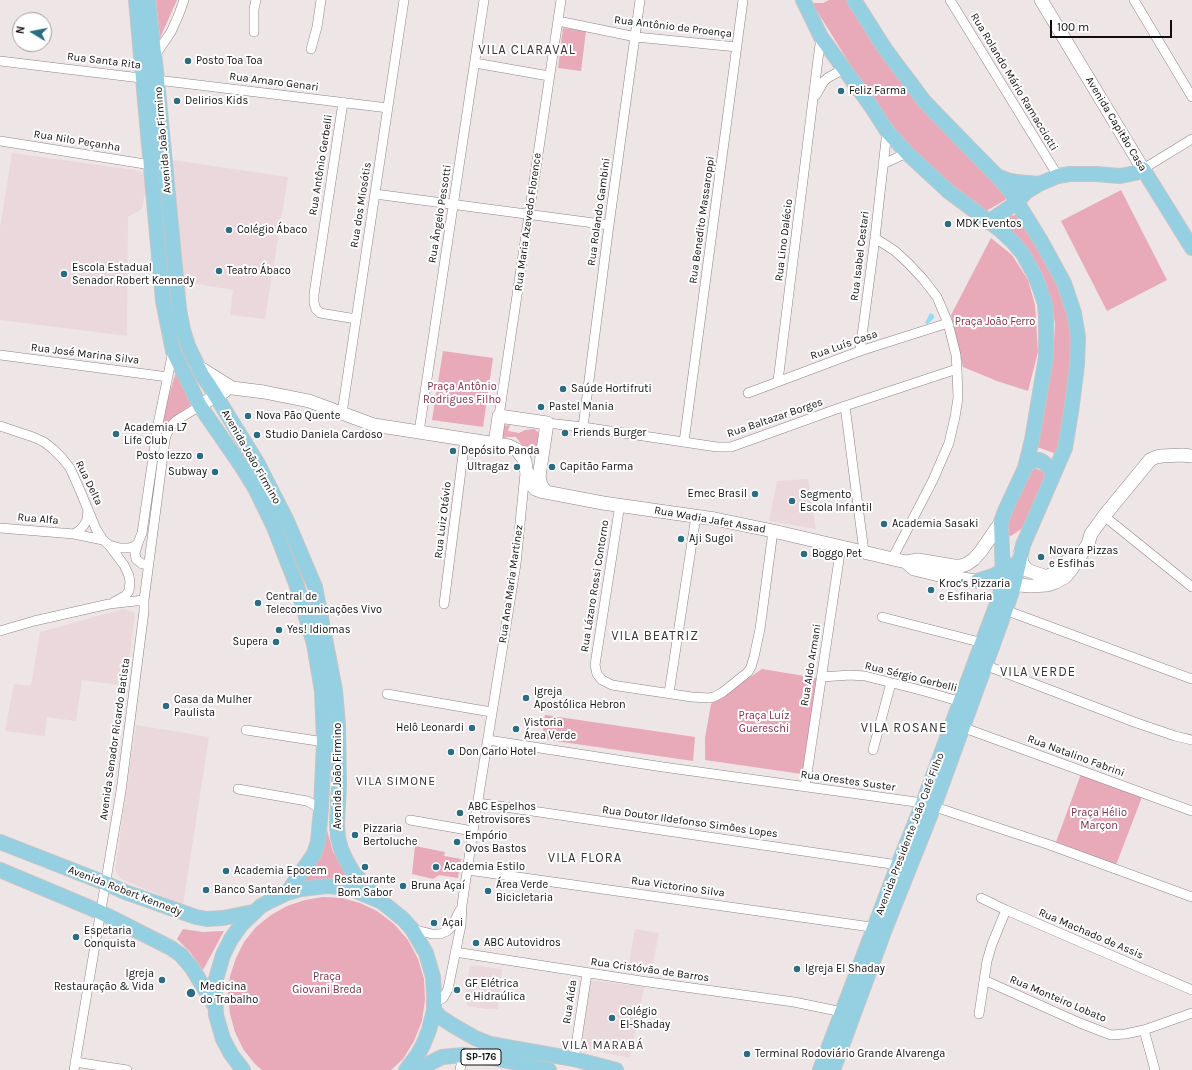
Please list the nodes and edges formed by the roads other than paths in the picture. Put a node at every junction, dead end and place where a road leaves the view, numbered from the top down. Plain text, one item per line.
1 (136, 0) edge
2 (148, 0) edge
3 (184, 0) edge
4 (256, 0) edge
5 (321, 0) edge
6 (404, 0) edge
7 (484, 0) edge
8 (561, 0) edge
9 (640, 0) edge
10 (743, 0) edge
11 (802, 0) edge
12 (854, 0) edge
13 (950, 0) edge
14 (1041, 0) edge
15 (1134, 0) edge
16 (558, 21) junction
17 (254, 32) dead end
18 (636, 37) junction
19 (821, 37) junction
20 (737, 47) junction
21 (311, 49) dead end
22 (154, 57) junction
23 (0, 61) edge
24 (475, 63) junction
25 (844, 69) junction
26 (549, 76) junction
27 (150, 79) junction
28 (1192, 97) edge
29 (813, 101) junction
30 (343, 102) junction
31 (388, 108) junction
32 (887, 131) junction
33 (1192, 139) edge
34 (0, 141) edge
35 (907, 153) junction
36 (883, 164) junction
37 (151, 165) junction
38 (1143, 169) junction
39 (997, 176) junction
40 (1058, 176) junction
41 (1039, 184) junction
42 (375, 194) junction
43 (1016, 203) junction
44 (454, 205) junction
45 (529, 215) junction
46 (988, 222) junction
47 (609, 225) junction
48 (875, 238) junction
49 (1192, 248) edge
50 (356, 319) junction
51 (948, 323) junction
52 (860, 351) junction
53 (173, 352) junction
54 (0, 355) edge
55 (196, 366) junction
56 (957, 369) junction
57 (168, 377) junction
58 (778, 381) junction
59 (232, 388) junction
60 (748, 393) dead end
61 (216, 395) junction
62 (200, 406) junction
63 (845, 406) junction
64 (342, 413) junction
65 (499, 416) junction
66 (182, 417) junction
67 (208, 418) junction
68 (547, 423) junction
69 (0, 426) edge
70 (583, 427) junction
71 (419, 432) junction
72 (465, 439) junction
73 (684, 442) junction
74 (495, 444) junction
75 (543, 447) junction
76 (521, 455) junction
77 (1192, 456) edge
78 (1024, 468) junction
79 (526, 469) junction
80 (1052, 479) junction
81 (546, 492) junction
82 (620, 504) junction
83 (88, 508) junction
84 (696, 516) junction
85 (1104, 516) junction
86 (0, 528) edge
87 (1001, 528) junction
88 (773, 531) junction
89 (74, 534) junction
90 (1091, 534) junction
91 (106, 543) junction
92 (138, 543) junction
93 (841, 546) junction
94 (1021, 550) junction
95 (864, 552) junction
96 (892, 559) junction
97 (906, 562) junction
98 (149, 563) junction
99 (1007, 580) junction
100 (977, 581) joint
101 (1192, 586) edge
102 (144, 600) junction
103 (109, 604) junction
104 (444, 604) dead end
105 (1005, 610) junction
106 (882, 617) dead end
107 (0, 631) edge
108 (987, 644) junction
109 (980, 663) junction
110 (822, 677) junction
111 (1192, 679) edge
112 (892, 683) junction
113 (669, 693) junction
114 (387, 694) dead end
115 (965, 703) junction
116 (491, 712) junction
117 (957, 725) junction
118 (246, 730) dead end
119 (488, 740) junction
120 (1192, 740) edge
121 (324, 742) junction
122 (873, 750) dead end
123 (805, 787) junction
124 (238, 789) dead end
125 (322, 802) junction
126 (478, 803) junction
127 (929, 805) junction
128 (1192, 811) edge
129 (410, 820) dead end
130 (473, 831) junction
131 (0, 842) edge
132 (898, 865) junction
133 (0, 870) edge
134 (468, 870) junction
135 (105, 883) junction
136 (287, 893) junction
137 (981, 898) dead end
138 (1192, 898) edge
139 (382, 902) junction
140 (462, 905) junction
141 (1006, 910) junction
142 (100, 912) junction
143 (254, 912) junction
144 (880, 928) junction
145 (412, 929) junction
146 (456, 952) junction
147 (587, 973) junction
148 (984, 980) junction
149 (1192, 990) edge
150 (215, 1006) junction
151 (434, 1006) junction
152 (848, 1012) junction
153 (1192, 1013) edge
154 (979, 1014) dead end
155 (1144, 1030) junction
156 (462, 1055) junction
157 (574, 1059) junction
158 (75, 1066) edge
159 (512, 1066) edge
160 (127, 1070) edge
161 (243, 1070) edge
162 (406, 1070) edge
163 (416, 1070) edge
164 (460, 1070) edge
165 (549, 1070) edge
166 (616, 1070) edge
167 (820, 1070) edge
168 (833, 1070) edge
169 (1155, 1070) edge

1 - 27 main road, Avenida João Firmino
2 - 22 main road, Avenida João Firmino
3 - 22 street
4 - 17 street
5 - 21 street
6 - 31 street, Rua dos Miosótis
7 - 24 street, Rua Ângelo Pessotti
8 - 16 street, Rua Maria Azevedo Florence
9 - 18 street, Rua Rolando Gambini
10 - 20 street, Rua Benedito Massaroppi
11 - 19 main road, Avenida Presidente João Café Filho
12 - 39 main road, Avenida Presidente João Café Filho
13 - 40 street, Rua Rolando Mário Ramacciotti
14 - 38 street, Avenida Capitão Casa
15 - 28 street
16 - 18 street, Rua Antônio de Proença
16 - 26 street, Rua Maria Azevedo Florence
18 - 20 street, Rua Antônio de Proença
18 - 47 street, Rua Rolando Gambini
19 - 25 main road, Avenida Presidente João Café Filho
19 - 29 street, Rua Lino Dalécio
20 - 73 street, Rua Benedito Massaroppi
22 - 27 main road, Avenida João Firmino
23 - 27 street, Rua Santa Rita
24 - 26 street
24 - 44 street, Rua Ângelo Pessotti
25 - 29 street, Rua Lino Dalécio
25 - 32 main road, Avenida Presidente João Café Filho
26 - 45 street, Rua Maria Azevedo Florence
27 - 30 street, Rua Amaro Genari
27 - 37 main road, Avenida João Firmino
27 - 55 main road, Avenida João Firmino
29 - 58 street, Rua Lino Dalécio
30 - 31 street, Rua Amaro Genari
30 - 50 street, Rua Antônio Gerbelli
31 - 42 street, Rua dos Miosótis
32 - 35 main road, Avenida Presidente João Café Filho
32 - 36 street, Rua Isabel Cestari
33 - 38 street
34 - 37 street, Rua Nilo Peçanha
35 - 36 street
35 - 46 main road, Avenida Presidente João Café Filho
36 - 48 street, Rua Isabel Cestari
37 - 53 main road, Avenida João Firmino
38 - 40 main road
38 - 49 main road, Avenida Capitão Casa
39 - 41 main road
39 - 43 main road, Avenida Presidente João Café Filho
40 - 41 main road
41 - 43 main road
42 - 44 street
42 - 50 street, Rua dos Miosótis
43 - 46 main road
43 - 80 main road, Avenida Presidente João Café Filho
44 - 45 street
44 - 71 street, Rua Ângelo Pessotti
45 - 47 street
45 - 65 street, Rua Maria Azevedo Florence
46 - 78 main road, Avenida Presidente João Café Filho
47 - 70 street, Rua Rolando Gambini
48 - 51 street
48 - 52 street, Rua Isabel Cestari
50 - 64 street, Rua dos Miosótis
51 - 52 street, Rua Luís Casa
51 - 56 street
52 - 58 street, Rua Luís Casa
53 - 57 street
53 - 62 main road, Avenida João Firmino
54 - 57 street, Rua José Marina Silva
55 - 59 street
55 - 61 main road, Avenida João Firmino
56 - 63 street, Rua Baltazar Borges
56 - 96 street
57 - 92 street
58 - 60 street, Rua Luís Casa
59 - 61 street
59 - 64 street
61 - 62 street
61 - 139 main road, Avenida João Firmino
62 - 66 street, Avenida Senador Ricardo Batista
62 - 67 main road, Avenida João Firmino
63 - 73 street, Rua Baltazar Borges
63 - 95 street
64 - 71 street
65 - 68 street
65 - 74 street, Rua Maria Azevedo Florence
66 - 67 street
66 - 98 street, Avenida Senador Ricardo Batista
67 - 121 main road, Avenida João Firmino
68 - 70 street, Rua Baltazar Borges
68 - 75 street
69 - 83 street, Rua Delta
70 - 73 street, Rua Baltazar Borges
71 - 72 street
72 - 74 street
72 - 104 street, Rua Luiz Otávio
74 - 76 street
75 - 76 street
75 - 81 street
76 - 79 street, Rua Ana Maria Martinez
77 - 85 street
78 - 80 main road
78 - 87 main road, Avenida Presidente João Café Filho
79 - 81 street, Rua Wadia Jafet Assad
79 - 116 street, Rua Ana Maria Martinez
80 - 94 main road, Avenida Presidente João Café Filho
81 - 82 street, Rua Wadia Jafet Assad
82 - 84 street, Rua Wadia Jafet Assad
82 - 113 street, Rua Lázaro Rossi Contorno
83 - 89 street
83 - 91 street, Rua Delta
84 - 88 street, Rua Wadia Jafet Assad
84 - 113 street
85 - 90 street
85 - 101 street
86 - 89 street, Rua Alfa
87 - 94 main road
87 - 97 street, Rua Wadia Jafet Assad
87 - 99 main road, Avenida Presidente João Café Filho
88 - 93 street, Rua Wadia Jafet Assad
88 - 113 street, Rua Lázaro Rossi Contorno
89 - 91 street, Rua Alfa
90 - 94 street
90 - 99 street
91 - 92 street
91 - 103 street, Rua Delta
92 - 98 street
93 - 95 street, Rua Wadia Jafet Assad
93 - 110 street, Rua Aldo Armani
94 - 99 main road, Avenida Presidente João Café Filho
95 - 96 street, Rua Wadia Jafet Assad
96 - 97 street, Rua Wadia Jafet Assad
97 - 100 street, Rua Wadia Jafet Assad
98 - 102 street, Avenida Senador Ricardo Batista
99 - 100 main road
99 - 105 main road, Avenida Presidente João Café Filho
99 - 108 main road, Avenida Presidente João Café Filho
102 - 103 street
102 - 135 street, Avenida Senador Ricardo Batista
103 - 107 street
105 - 108 main road, Avenida Presidente João Café Filho
105 - 111 street
106 - 108 street
108 - 109 main road, Avenida Presidente João Café Filho
109 - 115 main road, Avenida Presidente João Café Filho
109 - 120 street
110 - 112 street, Rua Sérgio Gerbelli
110 - 123 street, Rua Aldo Armani
112 - 115 street, Rua Sérgio Gerbelli
112 - 122 street
114 - 116 street
115 - 117 main road, Avenida Presidente João Café Filho
116 - 119 street, Rua Ana Maria Martinez
117 - 127 main road, Avenida Presidente João Café Filho
117 - 128 street, Rua Natalino Fabrini
118 - 121 street
119 - 123 street, Rua Orestes Suster
119 - 126 street, Rua Ana Maria Martinez
121 - 125 main road, Avenida João Firmino
123 - 127 street, Rua Orestes Suster
124 - 125 street
125 - 136 main road, Avenida João Firmino
126 - 130 street, Rua Ana Maria Martinez
126 - 132 street, Rua Doutor Ildefonso Simões Lopes
127 - 132 main road, Avenida Presidente João Café Filho
127 - 138 street, Rua Orestes Suster
127 - 144 main road, Avenida Presidente João Café Filho
129 - 130 street
130 - 134 street, Rua Ana Maria Martinez
131 - 135 main road, Avenida Robert Kennedy
132 - 144 main road, Avenida Presidente João Café Filho
133 - 142 main road
134 - 140 street, Rua Ana Maria Martinez
134 - 144 street, Rua Victorino Silva
135 - 142 street, Avenida Senador Ricardo Batista
135 - 143 main road, Avenida Robert Kennedy
136 - 139 main road
136 - 143 main road
137 - 141 street, Rua Machado de Assis
139 - 145 main road
140 - 145 street
140 - 146 street, Rua Ana Maria Martinez
141 - 148 street
141 - 149 street, Rua Machado de Assis
142 - 150 main road
142 - 158 street, Avenida Senador Ricardo Batista
143 - 150 main road
144 - 152 main road, Avenida Presidente João Café Filho
145 - 151 main road
146 - 147 street, Rua Cristóvão de Barros
146 - 151 street, Rua Ana Maria Martinez
147 - 152 street, Rua Cristóvão de Barros
147 - 157 street, Rua Aída
148 - 154 street
148 - 155 street, Rua Monteiro Lobato
150 - 161 main road
151 - 157 main road, SP-176
151 - 162 main road
152 - 167 main road, Avenida Presidente João Café Filho
152 - 168 main road, Avenida Presidente João Café Filho
153 - 155 street, Rua Monteiro Lobato
155 - 169 street
156 - 159 main road, SP-176
156 - 163 main road, SP-176
156 - 164 street
157 - 166 main road, SP-176
158 - 160 street
159 - 165 main road, SP-176

